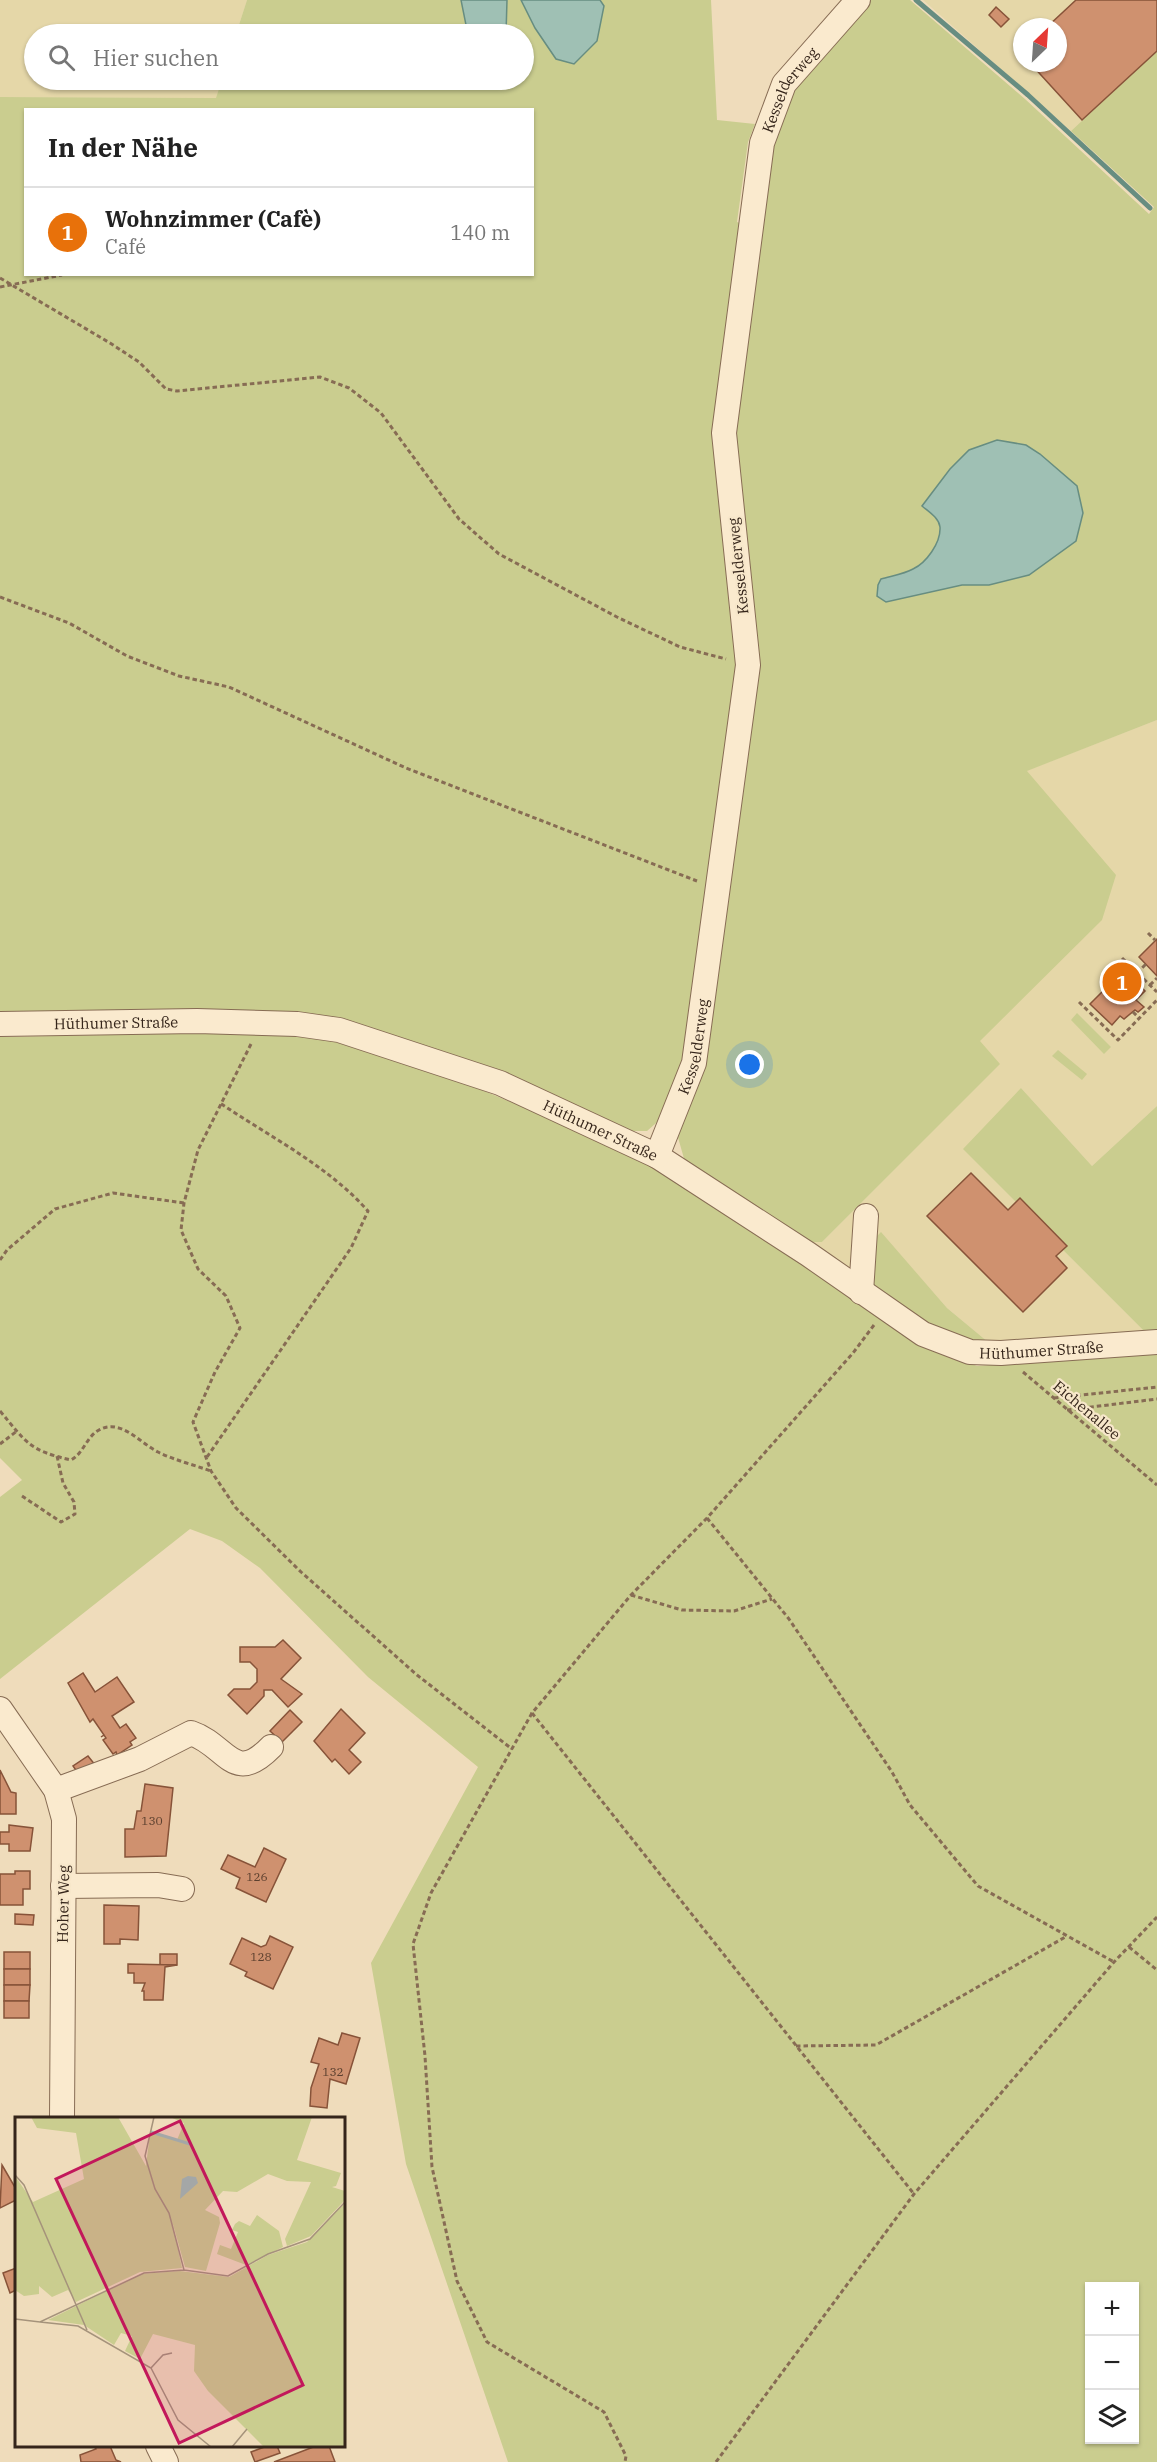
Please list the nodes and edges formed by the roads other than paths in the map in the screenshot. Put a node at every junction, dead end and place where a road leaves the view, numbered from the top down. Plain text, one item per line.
1 (858, 0) edge
2 (0, 1024) edge
3 (657, 1156) junction
4 (866, 1216) dead end
5 (861, 1292) junction
6 (1157, 1342) edge
7 (0, 1708) edge
8 (271, 1747) dead end
9 (56, 1790) junction
10 (63, 1886) junction
11 (182, 1890) dead end
12 (62, 2117) edge
13 (159, 2447) edge
14 (166, 2462) edge

1 - 3 street, Kesselderweg
2 - 3 street, Hüthumer Straße
3 - 5 street, Hüthumer Straße
4 - 5 street
5 - 6 street, Hüthumer Straße
7 - 9 street, Hoher Weg
8 - 9 street
9 - 10 street, Hoher Weg
10 - 11 street
10 - 12 street, Hoher Weg
13 - 14 street

